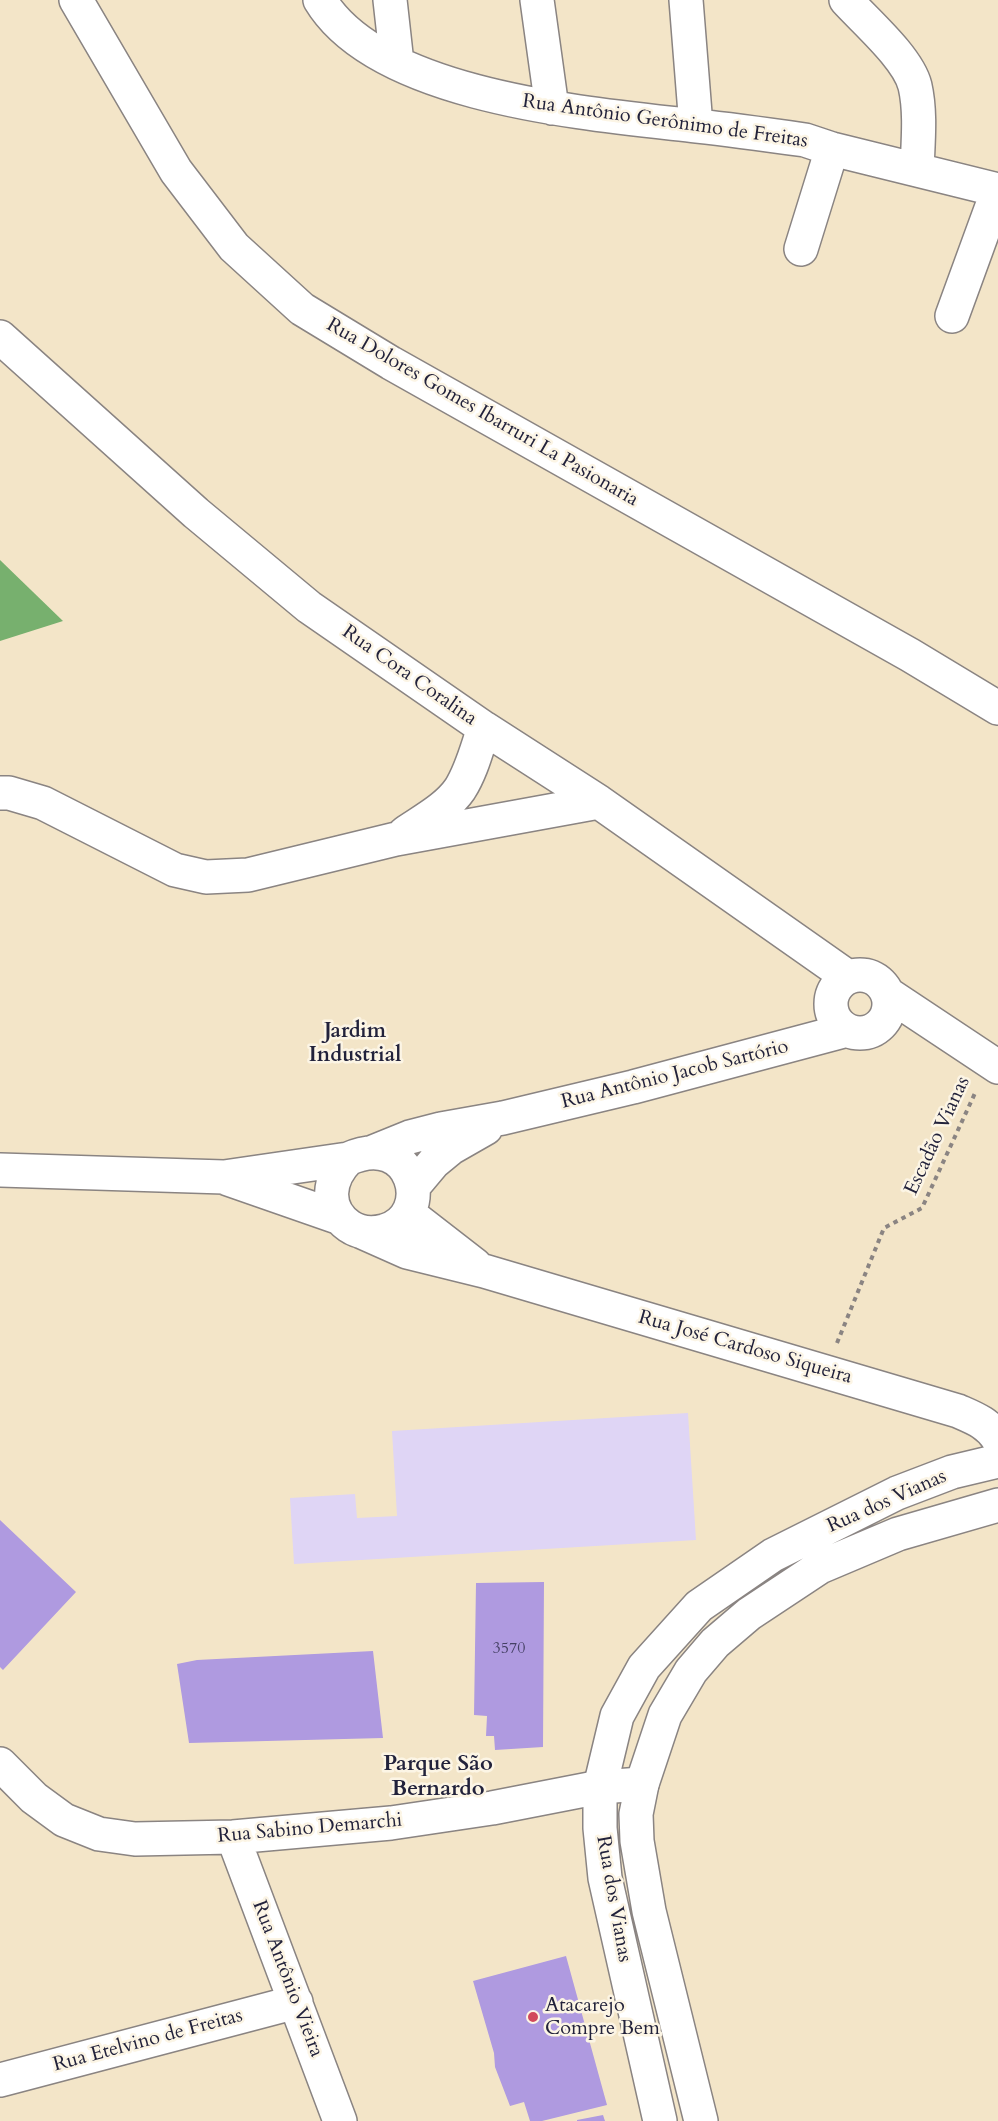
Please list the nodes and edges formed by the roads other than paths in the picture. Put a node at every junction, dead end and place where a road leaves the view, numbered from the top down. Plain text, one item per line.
1 (76, 0) edge
2 (320, 0) edge
3 (390, 0) edge
4 (537, 0) edge
5 (686, 0) edge
6 (846, 0) edge
7 (397, 63) junction
8 (552, 108) junction
9 (696, 126) junction
10 (832, 149) junction
11 (917, 169) junction
12 (998, 190) edge
13 (801, 249) dead end
14 (952, 316) dead end
15 (0, 337) edge
16 (998, 708) edge
17 (484, 728) junction
18 (0, 793) edge
19 (599, 802) junction
20 (396, 839) junction
21 (848, 977) junction
22 (888, 994) junction
23 (847, 1030) junction
24 (994, 1064) edge
25 (503, 1118) junction
26 (361, 1155) junction
27 (0, 1170) edge
28 (224, 1177) junction
29 (411, 1200) junction
30 (351, 1225) junction
31 (484, 1272) junction
32 (998, 1439) edge
33 (998, 1461) edge
34 (998, 1505) edge
35 (0, 1764) edge
36 (642, 1784) junction
37 (600, 1787) junction
38 (233, 1837) junction
39 (296, 2002) junction
40 (0, 2080) edge
41 (340, 2121) edge
42 (660, 2121) edge
43 (700, 2121) edge

1 - 16 street, Rua Dolores Gomes Ibarruri La Pasionaria
2 - 7 street, Rua Antônio Gerônimo de Freitas
3 - 7 street
4 - 8 street
5 - 9 street
6 - 11 street
7 - 8 street, Rua Antônio Gerônimo de Freitas
8 - 9 street, Rua Antônio Gerônimo de Freitas
9 - 10 street, Rua Antônio Gerônimo de Freitas
10 - 11 street, Rua Antônio Gerônimo de Freitas
10 - 13 street
11 - 12 street, Rua Antônio Gerônimo de Freitas
12 - 14 street
15 - 17 street, Rua Cora Coralina
17 - 19 street, Rua Cora Coralina
17 - 20 street
18 - 20 street
19 - 20 street
19 - 21 street, Rua Cora Coralina
21 - 22 street
21 - 23 street
22 - 23 street
22 - 24 street
23 - 25 street, Rua Antônio Jacob Sartório
25 - 26 street, Rua Antônio Jacob Sartório
25 - 29 street, Rua Antônio Jacob Sartório
26 - 28 street, Rua José Cardoso Siqueira
26 - 29 street
26 - 30 street
27 - 28 street, Rua José Cardoso Siqueira
28 - 30 street, Rua José Cardoso Siqueira
29 - 30 street
29 - 31 street, Rua José Cardoso Siqueira
30 - 31 street, Rua José Cardoso Siqueira
31 - 32 street, Rua José Cardoso Siqueira
33 - 37 street, Rua dos Vianas
34 - 36 street, Rua dos Vianas
35 - 38 street, Rua Sabino Demarchi
36 - 37 street, Rua Sabino Demarchi
36 - 43 street, Rua dos Vianas
37 - 38 street, Rua Sabino Demarchi
37 - 42 street, Rua dos Vianas
38 - 39 street, Rua Antônio Vieira
39 - 40 street, Rua Etelvino de Freitas
39 - 41 street, Rua Antônio Vieira

